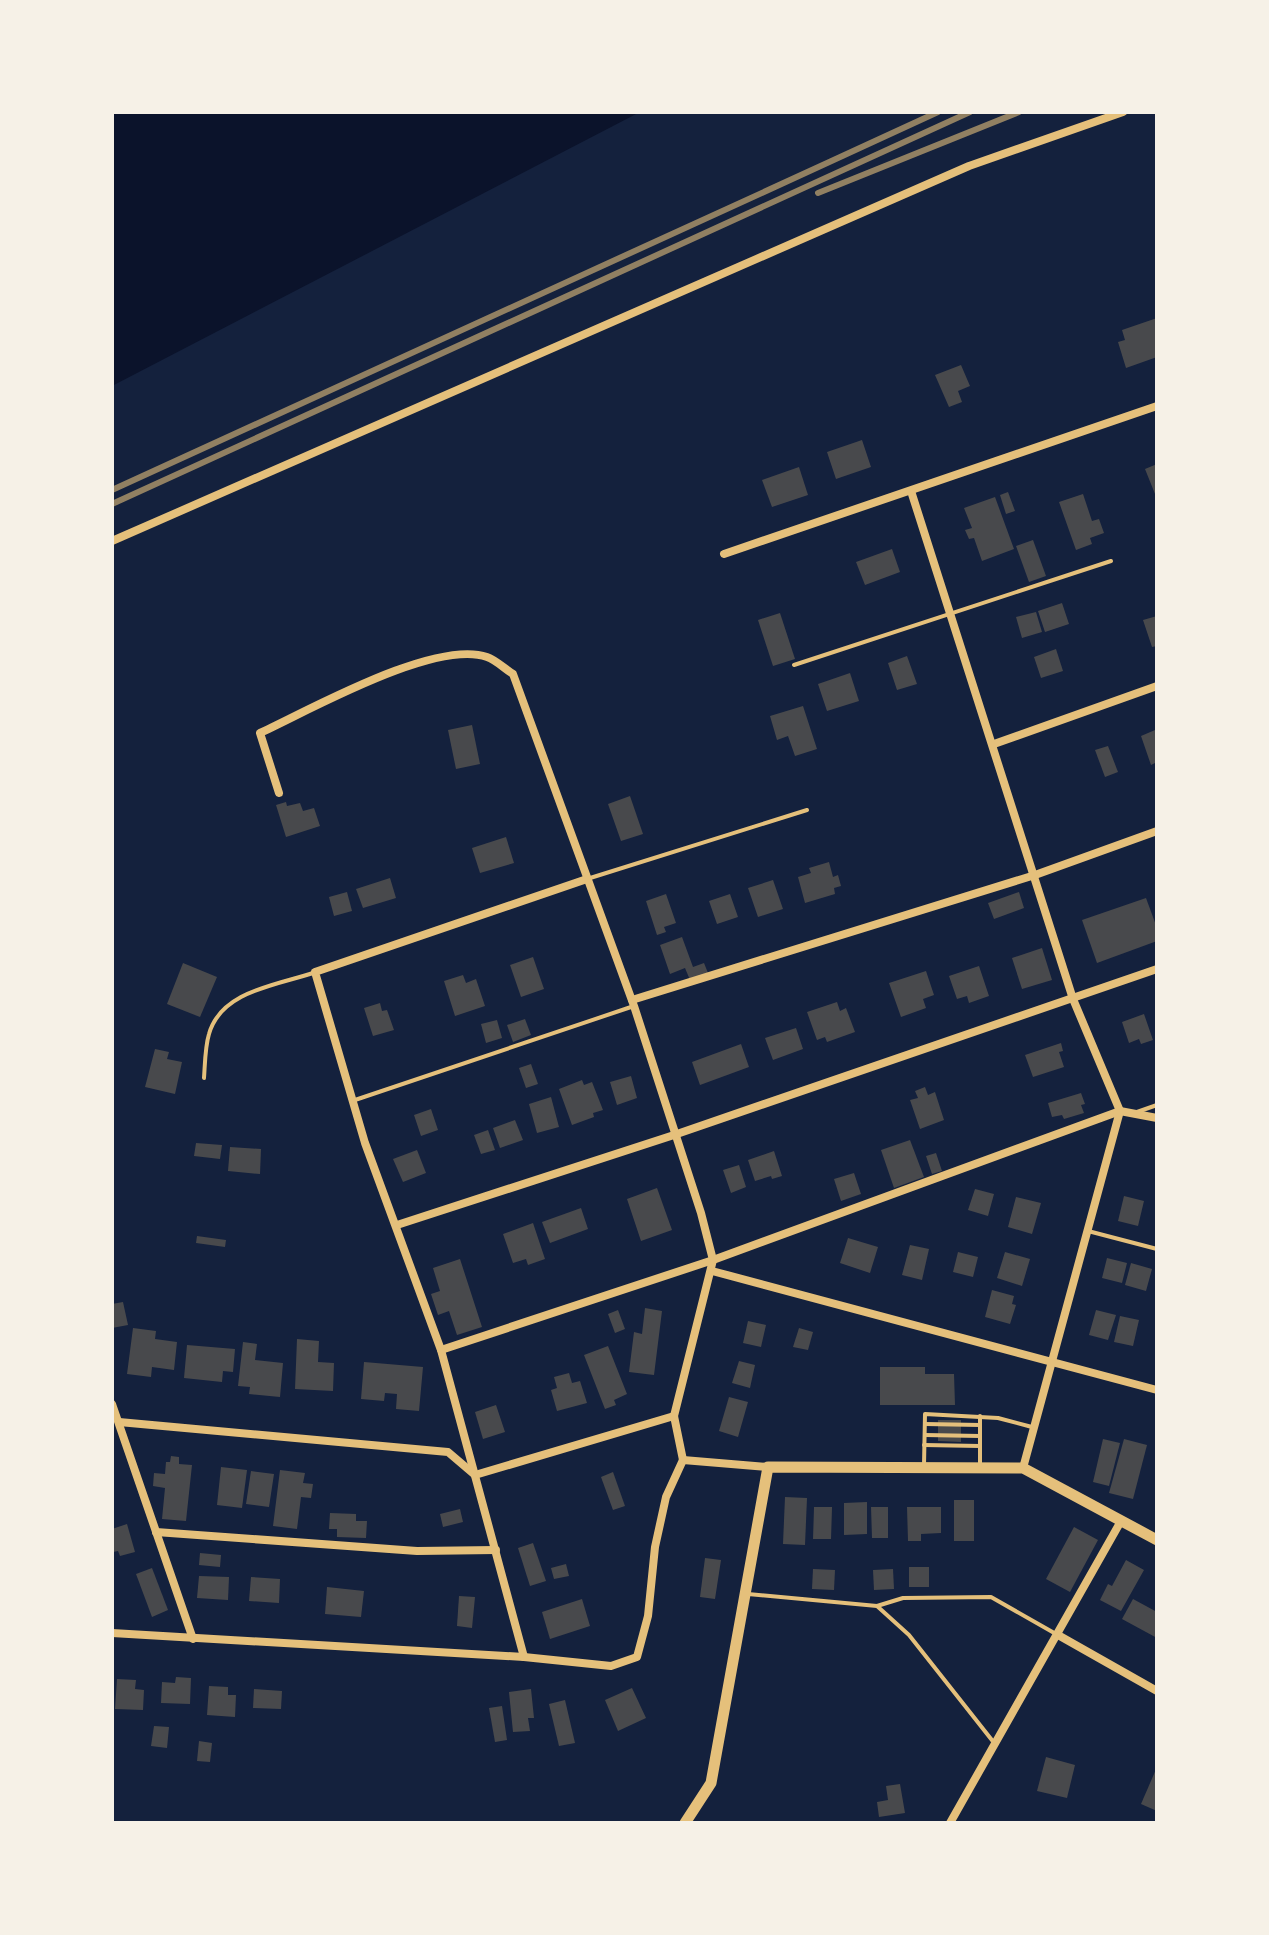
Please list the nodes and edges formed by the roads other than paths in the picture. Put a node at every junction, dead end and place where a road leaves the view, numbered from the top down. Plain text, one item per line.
1 (1123, 112) edge
2 (1157, 406) edge
3 (911, 491) junction
4 (112, 541) edge
5 (724, 554) dead end
6 (1111, 561) dead end
7 (951, 613) junction
8 (794, 665) dead end
9 (1157, 686) edge
10 (994, 744) junction
11 (279, 793) dead end
12 (807, 810) dead end
13 (1157, 831) edge
14 (1035, 875) junction
15 (587, 879) junction
16 (1157, 969) edge
17 (315, 972) junction
18 (1073, 999) junction
19 (633, 1003) junction
20 (204, 1078) dead end
21 (352, 1101) junction
22 (1157, 1105) edge
23 (1120, 1111) junction
24 (1132, 1113) junction
25 (1157, 1118) edge
26 (674, 1135) junction
27 (397, 1225) junction
28 (1088, 1231) junction
29 (1157, 1249) edge
30 (713, 1260) junction
31 (712, 1271) junction
32 (441, 1350) junction
33 (1051, 1361) junction
34 (1157, 1390) edge
35 (112, 1404) edge
36 (674, 1416) junction
37 (980, 1416) junction
38 (119, 1422) junction
39 (925, 1424) junction
40 (980, 1425) junction
41 (1034, 1427) junction
42 (925, 1435) junction
43 (980, 1436) junction
44 (924, 1445) junction
45 (980, 1446) junction
46 (683, 1460) junction
47 (768, 1467) junction
48 (924, 1468) junction
49 (980, 1468) junction
50 (1023, 1468) junction
51 (475, 1475) junction
52 (1121, 1521) junction
53 (156, 1532) junction
54 (1157, 1540) edge
55 (496, 1550) junction
56 (746, 1594) junction
57 (877, 1606) junction
58 (112, 1633) edge
59 (1058, 1635) junction
60 (193, 1639) junction
61 (524, 1657) junction
62 (1157, 1691) edge
63 (995, 1744) junction
64 (685, 1823) edge
65 (950, 1823) edge

1 - 4 street
2 - 3 street
3 - 5 street
3 - 7 street
6 - 7 lane
7 - 8 lane
7 - 10 street
9 - 10 street
10 - 14 street
11 - 15 street
12 - 15 lane
13 - 14 street
14 - 18 street
14 - 19 street
15 - 17 street
15 - 19 street
16 - 18 street
17 - 20 lane
17 - 21 street
18 - 23 street
18 - 26 street
19 - 21 lane
19 - 26 street
21 - 27 street
22 - 24 lane
23 - 24 street
23 - 28 street
23 - 30 street
24 - 25 street
26 - 27 street
26 - 30 street
27 - 32 street
28 - 29 lane
28 - 33 street
30 - 31 street
30 - 32 street
31 - 33 street
31 - 36 street
32 - 51 street
33 - 34 street
33 - 41 street
35 - 38 street
36 - 46 street
36 - 51 street
37 - 39 lane
37 - 40 lane
37 - 41 lane
38 - 51 street
38 - 53 street
39 - 40 lane
39 - 42 lane
40 - 43 lane
41 - 50 street
42 - 43 lane
42 - 44 lane
43 - 45 lane
44 - 45 lane
44 - 48 lane
45 - 49 lane
46 - 47 street
46 - 61 street
47 - 48 street
47 - 56 street
48 - 49 street
49 - 50 street
50 - 52 street
51 - 55 street
52 - 54 street
52 - 59 street
53 - 55 street
53 - 60 street
55 - 61 street
56 - 57 lane
56 - 64 street
57 - 59 lane
57 - 63 lane
58 - 60 street
59 - 62 street
59 - 63 street
60 - 61 street
63 - 65 street

